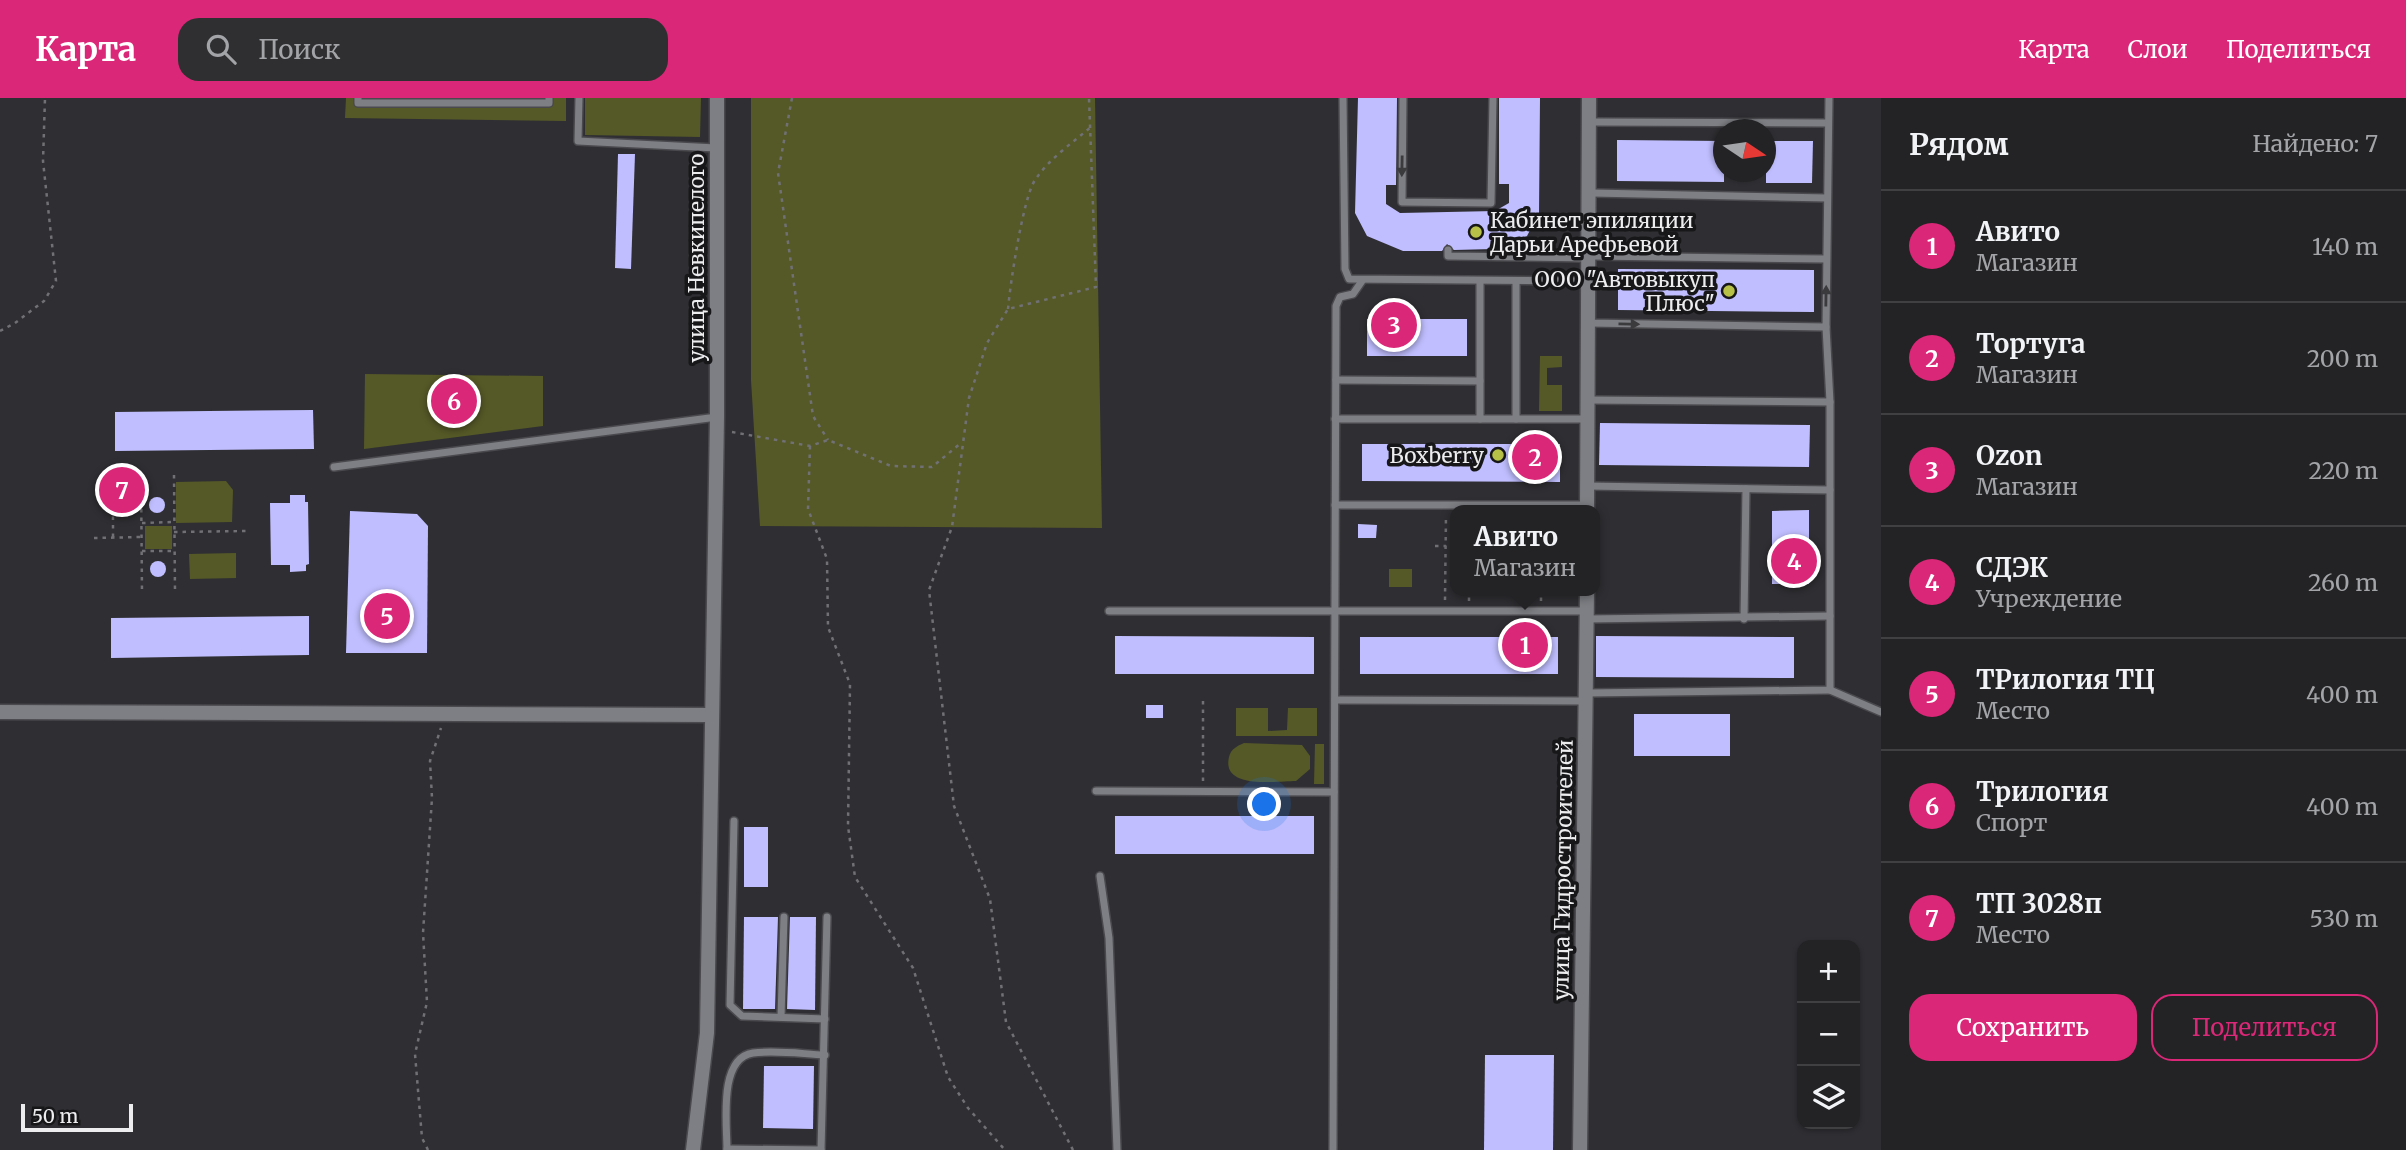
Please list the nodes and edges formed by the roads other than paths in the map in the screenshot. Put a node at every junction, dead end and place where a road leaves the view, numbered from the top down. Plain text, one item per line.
1 (358, 98) edge
2 (549, 98) edge
3 (579, 98) edge
4 (717, 98) edge
5 (1343, 98) edge
6 (1403, 98) edge
7 (1493, 98) edge
8 (1589, 98) edge
9 (1594, 98) edge
10 (1829, 98) edge
11 (1594, 122) junction
12 (1828, 123) junction
13 (717, 148) junction
14 (1593, 193) junction
15 (1827, 198) junction
16 (1447, 203) junction
17 (1447, 212) dead end
18 (1448, 250) dead end
19 (1590, 257) junction
20 (1826, 259) junction
21 (1362, 281) junction
22 (1480, 281) junction
23 (1516, 281) junction
24 (1588, 281) junction
25 (1826, 327) junction
26 (1336, 380) junction
27 (1480, 381) junction
28 (1588, 400) junction
29 (1830, 402) junction
30 (717, 417) junction
31 (1335, 419) junction
32 (1480, 419) junction
33 (1516, 419) junction
34 (1588, 419) junction
35 (334, 467) dead end
36 (1588, 486) junction
37 (1746, 489) junction
38 (1830, 490) junction
39 (1335, 505) junction
40 (1450, 505) edge
41 (1587, 505) edge
42 (1587, 596) edge
43 (1109, 611) dead end
44 (1335, 611) junction
45 (1587, 615) junction
46 (1830, 616) junction
47 (1744, 619) junction
48 (1830, 690) junction
49 (1587, 697) junction
50 (1335, 701) junction
51 (0, 712) edge
52 (1881, 712) edge
53 (712, 715) junction
54 (1096, 791) dead end
55 (1334, 792) junction
56 (734, 821) dead end
57 (1100, 876) dead end
58 (827, 916) dead end
59 (784, 917) dead end
60 (781, 1017) junction
61 (825, 1019) junction
62 (825, 1055) junction
63 (727, 1149) edge
64 (693, 1150) edge
65 (821, 1150) edge
66 (1117, 1150) edge
67 (1333, 1150) edge
68 (1580, 1150) edge

1 - 2 lane
3 - 13 lane
4 - 13 street, улица Невкипелого
5 - 21 lane
6 -> 16 lane
7 - 16 lane
8 - 19 street
9 - 11 lane
10 - 12 lane
11 - 12 lane
11 - 14 lane
12 - 15 lane
13 - 30 street, улица Невкипелого
14 - 15 lane
14 - 19 lane
15 - 20 lane
16 - 17 lane
18 - 19 lane
19 - 20 lane
19 - 24 street
19 -> 25 lane
25 -> 20 lane
21 - 22 lane
21 - 26 lane
22 - 23 lane
22 - 27 lane
23 - 24 lane
23 - 33 lane
24 - 28 street
25 - 29 lane
26 - 27 lane
26 - 31 lane
27 - 32 lane
28 - 29 lane
28 - 34 street
29 - 38 lane
30 - 35 lane
30 - 53 street, улица Невкипелого
31 - 32 lane
31 - 39 lane
32 - 33 lane
33 - 34 lane
34 - 36 street
36 - 37 lane
36 - 41 street
37 - 38 lane
37 - 47 lane
38 - 46 lane
39 - 40 lane
39 - 44 lane
42 - 45 street, улица Гидростроителей
43 - 44 lane
44 - 45 lane
44 - 50 lane
45 - 47 lane
45 - 49 street, улица Гидростроителей
46 - 47 lane
46 - 48 lane
48 - 49 lane
48 - 52 lane
49 - 50 lane
49 - 68 street, улица Гидростроителей
50 - 55 lane
51 - 53 street
53 - 64 street, улица Невкипелого
54 - 55 lane
55 - 67 lane
56 - 60 lane
57 - 66 lane
58 - 61 lane
59 - 60 lane
60 - 61 lane
61 - 62 lane
62 - 63 lane
62 - 65 lane
63 - 65 lane

